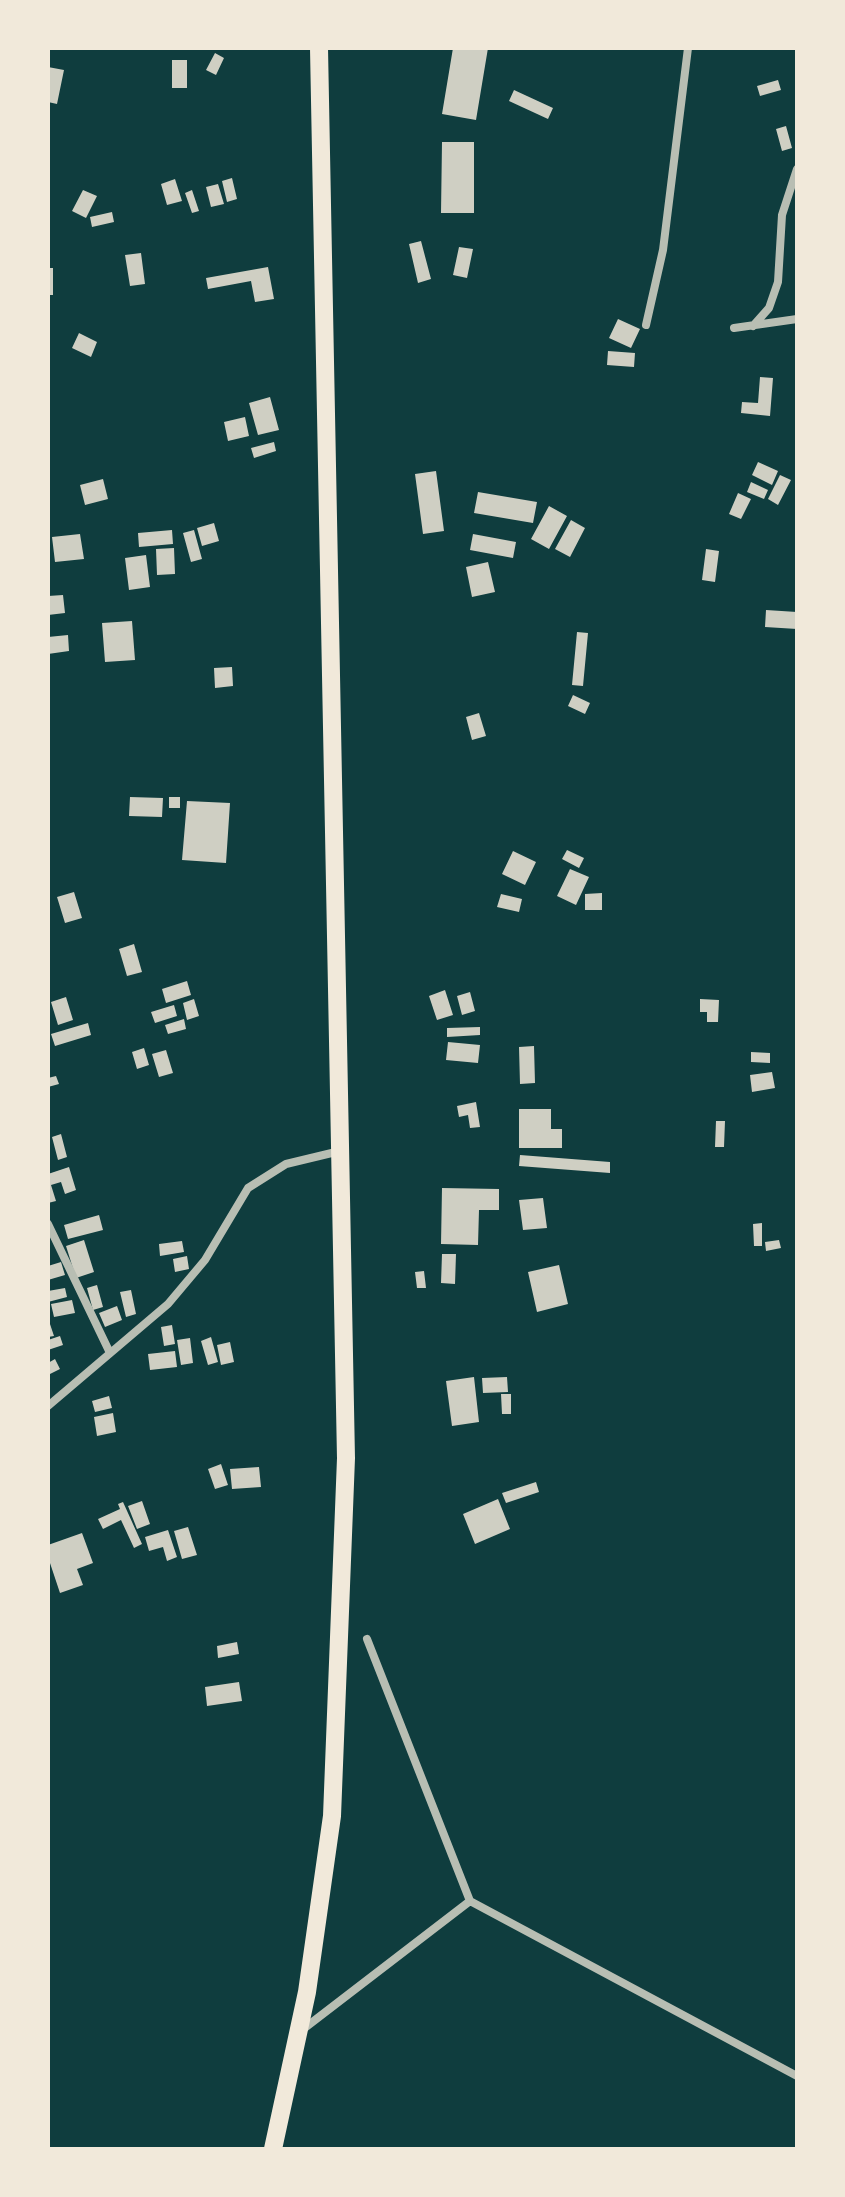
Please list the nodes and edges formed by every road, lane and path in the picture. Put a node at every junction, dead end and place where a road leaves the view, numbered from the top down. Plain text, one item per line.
1 (319, 48) edge
2 (688, 48) edge
3 (797, 169) edge
4 (797, 319) edge
5 (646, 325) dead end
6 (753, 326) junction
7 (734, 328) dead end
8 (341, 1151) junction
9 (48, 1224) edge
10 (110, 1353) junction
11 (48, 1406) edge
12 (367, 1639) dead end
13 (470, 1901) junction
14 (298, 2033) junction
15 (797, 2076) edge
16 (273, 2149) edge

1 - 8 highway
2 - 5 street
3 - 6 street
4 - 6 street
6 - 7 street
8 - 10 street
8 - 14 highway
9 - 10 street
10 - 11 street
12 - 13 street
13 - 14 street
13 - 15 street
14 - 16 highway

